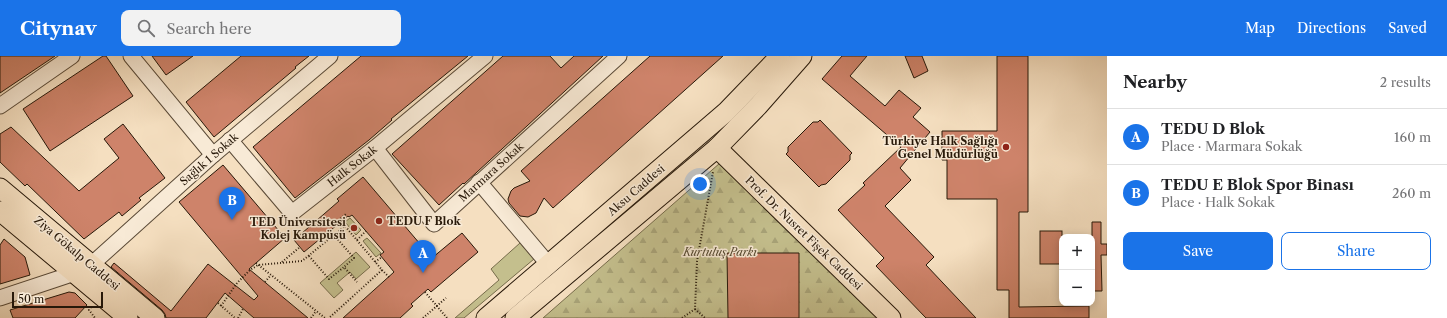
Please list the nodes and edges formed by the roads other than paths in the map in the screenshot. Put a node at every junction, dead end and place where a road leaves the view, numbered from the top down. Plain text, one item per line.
1 (72, 56) edge
2 (132, 56) edge
3 (330, 56) edge
4 (485, 56) edge
5 (780, 56) edge
6 (802, 56) edge
7 (616, 57) edge
8 (0, 106) edge
9 (230, 140) junction
10 (375, 148) junction
11 (717, 148) junction
12 (213, 155) junction
13 (479, 182) junction
14 (0, 188) edge
15 (0, 211) edge
16 (549, 265) junction
17 (83, 269) junction
18 (0, 298) edge
19 (128, 318) edge
20 (155, 318) edge
21 (486, 318) edge
22 (515, 318) edge
23 (891, 318) edge

1 - 8 street
2 - 12 street
3 - 9 street, Sağlık 1 Sokak
4 - 10 street, Halk Sokak
5 - 16 main road, Aksu Caddesi
6 - 11 main road, Aksu Caddesi
7 - 13 street, Marmara Sokak
9 - 10 street, Halk Sokak
9 - 12 street, Sağlık 1 Sokak
10 - 13 street, Marmara Sokak
11 - 22 main road, Aksu Caddesi
11 - 23 main road, Prof. Dr. Nusret Fişek Caddesi
12 - 17 street, Sağlık 1 Sokak
13 - 16 street
14 - 17 main road, Ziya Gökalp Caddesi
15 - 17 main road, Ziya Gökalp Caddesi
16 - 21 main road, Aksu Caddesi
17 - 18 street
17 - 19 main road, Ziya Gökalp Caddesi
17 - 20 main road, Ziya Gökalp Caddesi

